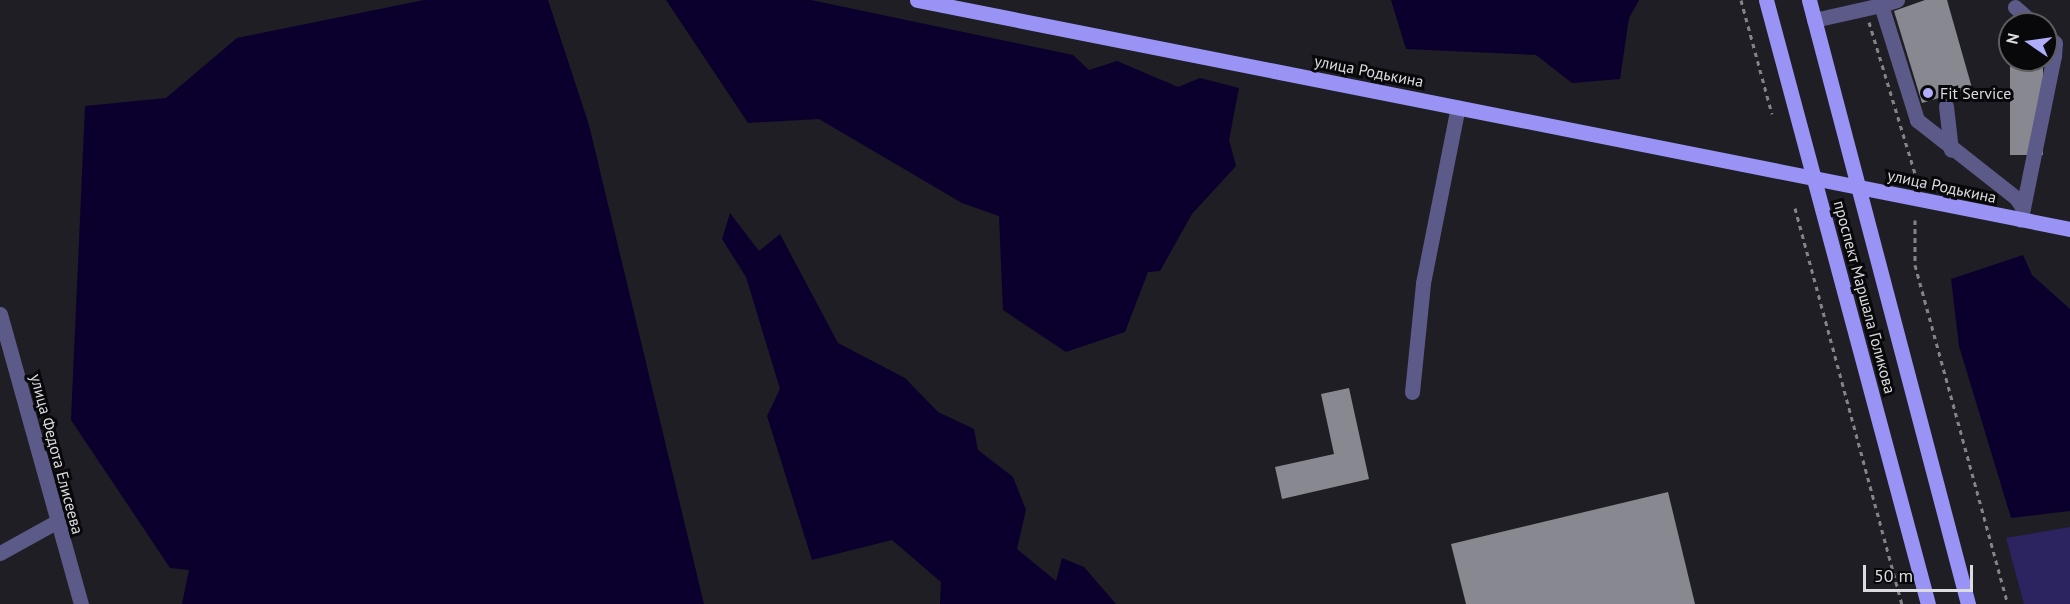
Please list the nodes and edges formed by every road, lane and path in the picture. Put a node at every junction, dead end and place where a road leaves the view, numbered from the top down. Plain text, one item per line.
1 (917, 0) edge
2 (1741, 0) edge
3 (1766, 0) edge
4 (1809, 0) edge
5 (1898, 0) edge
6 (1881, 5) junction
7 (2015, 7) dead end
8 (1865, 10) junction
9 (2021, 12) edge
10 (1814, 20) junction
11 (2051, 72) edge
12 (1946, 106) dead end
13 (1458, 107) junction
14 (1772, 114) dead end
15 (1951, 150) junction
16 (1916, 177) dead end
17 (1814, 178) junction
18 (1857, 187) junction
19 (1795, 208) dead end
20 (2022, 214) junction
21 (1915, 220) dead end
22 (2070, 229) edge
23 (0, 314) edge
24 (1412, 392) dead end
25 (56, 522) junction
26 (0, 553) edge
27 (81, 604) edge
28 (1902, 604) edge
29 (1928, 604) edge
30 (1968, 604) edge
31 (2008, 604) edge

1 - 13 main road, улица Родькина
2 - 14 path
3 - 17 main road, проспект Маршала Голикова
4 - 10 main road, проспект Маршала Голикова
5 - 6 street
6 - 8 street
6 - 15 street
7 - 9 street
8 - 10 street
8 - 16 path
10 - 18 main road, проспект Маршала Голикова
11 - 20 street
12 - 15 street
13 - 17 main road, улица Родькина
13 - 24 street
15 - 20 street
17 - 18 main road, улица Родькина
17 - 29 main road, проспект Маршала Голикова
18 - 20 main road, улица Родькина
18 - 30 main road, проспект Маршала Голикова
19 - 28 path
20 - 22 main road, улица Родькина
21 - 31 path
23 - 25 street, улица Федота Елисеева
25 - 26 street
25 - 27 street, улица Федота Елисеева

